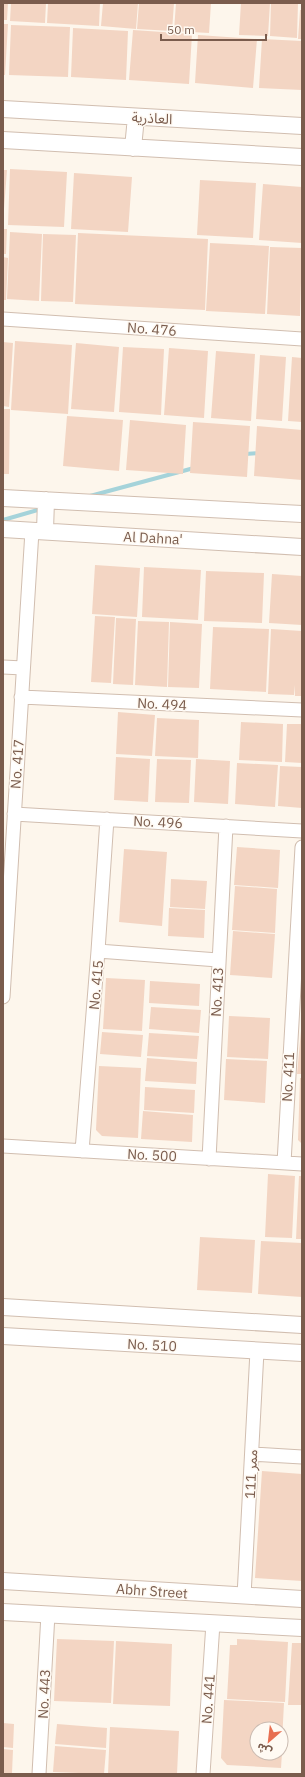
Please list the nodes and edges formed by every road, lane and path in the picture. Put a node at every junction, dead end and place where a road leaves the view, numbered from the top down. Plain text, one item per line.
1 (3, 109) edge
2 (136, 117) junction
3 (302, 126) edge
4 (3, 140) edge
5 (133, 148) junction
6 (302, 157) edge
7 (3, 319) edge
8 (302, 339) edge
9 (3, 498) edge
10 (46, 500) junction
11 (302, 514) edge
12 (3, 529) edge
13 (38, 531) junction
14 (302, 547) edge
15 (3, 667) edge
16 (23, 668) junction
17 (22, 697) junction
18 (302, 710) edge
19 (14, 814) junction
20 (106, 819) junction
21 (226, 826) junction
22 (302, 831) edge
23 (302, 848) edge
24 (98, 951) junction
25 (218, 960) junction
26 (3, 997) edge
27 (297, 1000) edge
28 (3, 1146) edge
29 (82, 1151) junction
30 (209, 1159) junction
31 (284, 1163) junction
32 (302, 1164) edge
33 (3, 1307) edge
34 (302, 1324) edge
35 (3, 1336) edge
36 (257, 1351) junction
37 (302, 1354) edge
38 (252, 1454) junction
39 (302, 1457) edge
40 (3, 1581) edge
41 (244, 1596) junction
42 (302, 1599) edge
43 (3, 1612) edge
44 (48, 1614) junction
45 (214, 1623) junction
46 (302, 1628) edge
47 (39, 1774) edge
48 (203, 1774) edge

1 - 2 street, العاذرية
2 - 3 street, العاذرية
2 - 5 street
4 - 5 street
5 - 6 street
7 - 8 street, No. 476
9 - 10 street
10 - 11 street
10 - 13 street
12 - 13 street, Al Dahna'
13 - 14 street, Al Dahna'
13 - 16 street, No. 417
15 - 16 street
16 - 17 street, No. 417
17 - 18 street, No. 494
17 - 19 street, No. 417
19 - 20 street, No. 496
19 - 26 street, No. 417
20 - 21 street, No. 496
20 - 24 street, No. 415
21 - 22 street, No. 496
21 - 25 street, No. 413
23 - 27 street, No. 411
24 - 25 street
24 - 29 street, No. 415
25 - 30 street, No. 413
27 - 31 street, No. 411
28 - 29 street, No. 500
29 - 30 street, No. 500
30 - 31 street, No. 500
31 - 32 street, No. 500
33 - 34 street, No. 510
35 - 36 street, No. 510
36 - 37 street, No. 510
36 - 38 street, ممر 111
38 - 39 street
38 - 41 street, ممر 111
40 - 41 street, Abhr Street
41 - 42 street, Abhr Street
43 - 44 street, Abhr Street
44 - 45 street, Abhr Street
44 - 47 street, No. 443
45 - 46 street, Abhr Street
45 - 48 street, No. 441

